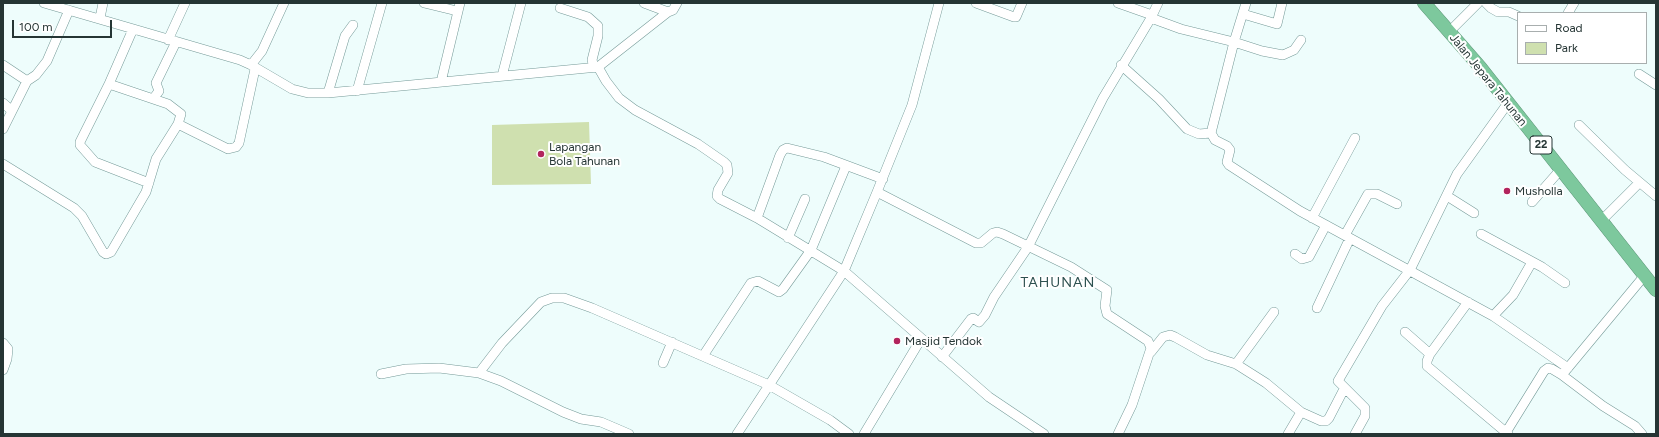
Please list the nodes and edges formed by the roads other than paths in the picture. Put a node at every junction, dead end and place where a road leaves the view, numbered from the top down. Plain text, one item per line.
1 (44, 3) edge
2 (103, 3) edge
3 (185, 3) edge
4 (284, 3) edge
5 (382, 3) edge
6 (424, 3) edge
7 (521, 3) edge
8 (644, 3) edge
9 (677, 3) edge
10 (939, 3) edge
11 (976, 3) edge
12 (1022, 3) edge
13 (1118, 3) edge
14 (1158, 3) edge
15 (1246, 3) edge
16 (1282, 3) edge
17 (1424, 3) edge
18 (1478, 3) edge
19 (1486, 3) edge
20 (1574, 3) edge
21 (459, 7) edge
22 (560, 8) dead end
23 (69, 10) junction
24 (668, 12) junction
25 (1569, 12) edge
26 (1243, 14) junction
27 (1517, 16) edge
28 (1152, 17) junction
29 (100, 18) junction
30 (353, 25) dead end
31 (134, 29) junction
32 (1449, 32) junction
33 (1301, 40) dead end
34 (172, 41) junction
35 (1234, 42) junction
36 (3, 65) edge
37 (1121, 65) junction
38 (253, 67) junction
39 (596, 67) junction
40 (1638, 74) dead end
41 (502, 76) junction
42 (27, 81) junction
43 (441, 82) junction
44 (109, 84) junction
45 (1656, 85) edge
46 (357, 91) junction
47 (328, 93) junction
48 (153, 99) junction
49 (3, 103) edge
50 (1508, 103) junction
51 (11, 110) junction
52 (178, 124) junction
53 (1579, 125) dead end
54 (3, 128) edge
55 (1211, 133) junction
56 (1355, 138) dead end
57 (3, 164) edge
58 (846, 166) junction
59 (1561, 169) junction
60 (883, 179) junction
61 (149, 183) junction
62 (1639, 183) junction
63 (877, 192) junction
64 (1447, 196) junction
65 (1656, 196) edge
66 (805, 199) dead end
67 (1532, 202) dead end
68 (1397, 204) dead end
69 (1474, 213) dead end
70 (757, 218) junction
71 (1312, 218) junction
72 (1602, 220) junction
73 (1326, 225) junction
74 (1481, 234) dead end
75 (1348, 237) junction
76 (788, 238) junction
77 (1028, 248) junction
78 (810, 250) junction
79 (1295, 254) dead end
80 (1532, 262) junction
81 (1410, 270) junction
82 (844, 271) junction
83 (1645, 275) junction
84 (1564, 283) dead end
85 (1656, 290) edge
86 (1468, 302) junction
87 (1317, 308) dead end
88 (1274, 312) dead end
89 (1493, 316) junction
90 (1405, 332) dead end
91 (921, 339) junction
92 (672, 342) junction
93 (3, 343) edge
94 (1151, 352) junction
95 (1430, 354) junction
96 (703, 356) junction
97 (942, 357) junction
98 (663, 363) dead end
99 (1236, 364) junction
100 (3, 370) edge
101 (1565, 371) junction
102 (479, 373) junction
103 (381, 374) dead end
104 (769, 385) junction
105 (1344, 389) junction
106 (1301, 412) junction
107 (629, 434) edge
108 (737, 434) edge
109 (849, 434) edge
110 (864, 434) edge
111 (1044, 434) edge
112 (1118, 434) edge
113 (1288, 434) edge
114 (1356, 434) edge
115 (1506, 434) edge
116 (1642, 434) edge

1 - 23 street
2 - 29 street
3 - 34 street
4 - 38 street
5 - 46 street
6 - 21 street
7 - 41 street
8 - 24 street
9 - 24 street
10 - 60 street
11 - 12 street
13 - 28 street
14 - 28 street
15 - 26 street
16 - 26 street
17 - 32 highway, Jalan Jepara Tahunan / 22
18 - 32 street
19 - 27 street
20 - 25 street
21 - 43 street
22 - 39 street
23 - 29 street
23 - 42 street
24 - 39 street
26 - 35 street
28 - 35 street
28 - 37 street
29 - 31 street
30 - 47 street
31 - 34 street
31 - 44 street
32 - 50 highway, Jalan Jepara Tahunan / 22
33 - 35 street
34 - 38 street
34 - 48 street
35 - 55 street
36 - 42 street
37 - 55 street
37 - 77 street
38 - 47 street
38 - 52 street
39 - 41 street
39 - 70 street
40 - 45 street
41 - 43 street
42 - 51 street
43 - 46 street
44 - 48 street
44 - 61 street
46 - 47 street
48 - 52 street
49 - 51 street
50 - 59 highway, Jalan Jepara Tahunan / 22
50 - 64 street
51 - 54 street
52 - 61 street
53 - 62 street
55 - 71 street
56 - 71 street
57 - 61 street
58 - 60 street
58 - 70 street
58 - 78 street
59 - 67 street
59 - 72 highway, Jalan Jepara Tahunan / 22
60 - 63 street
62 - 65 street
62 - 72 street
63 - 77 street
63 - 82 street
64 - 69 street
64 - 81 street
66 - 76 street
68 - 75 street
70 - 76 street
71 - 73 street
72 - 83 highway, Jalan Jepara Tahunan / 22
73 - 75 street
73 - 79 street
74 - 80 street
75 - 81 street
75 - 87 street
76 - 78 street
77 - 94 street
77 - 97 street
78 - 82 street
78 - 96 street
80 - 84 street
80 - 89 street
81 - 86 street
81 - 105 street
82 - 91 street
82 - 104 street
83 - 85 highway, Jalan Jepara Tahunan / 22
83 - 101 street
86 - 89 street
86 - 95 street
88 - 99 street
89 - 101 street
90 - 95 street
91 - 97 street
91 - 110 street
92 - 96 street
92 - 98 street
92 - 102 street
93 - 100 street
94 - 99 street
94 - 112 street
95 - 115 street
96 - 104 street
97 - 111 street
99 - 106 street
101 - 115 street
101 - 116 street
102 - 103 street
102 - 107 street
104 - 108 street
104 - 109 street
105 - 106 street
105 - 114 street
106 - 113 street

